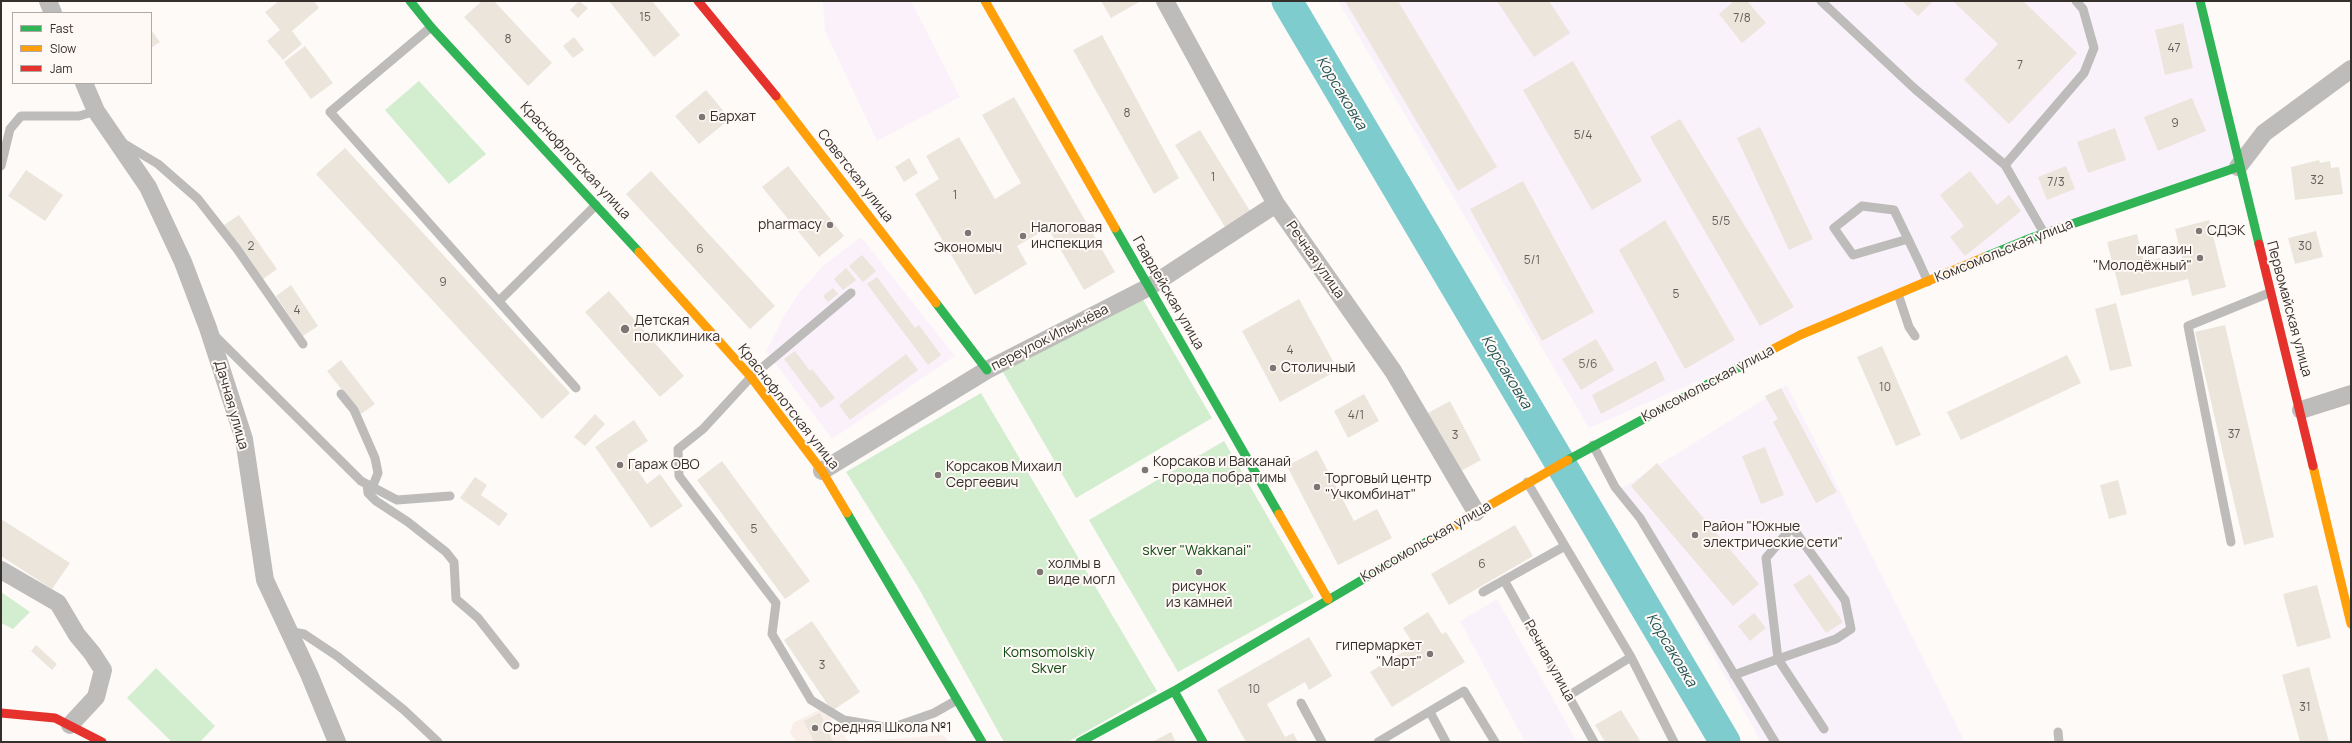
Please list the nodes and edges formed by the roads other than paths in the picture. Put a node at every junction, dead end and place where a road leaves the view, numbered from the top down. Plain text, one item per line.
1 (48, 1) edge
2 (410, 1) edge
3 (698, 1) edge
4 (985, 1) edge
5 (1164, 1) edge
6 (1821, 1) edge
7 (2076, 1) edge
8 (2200, 1) edge
9 (53, 12) edge
10 (431, 27) junction
11 (2351, 69) edge
12 (84, 84) edge
13 (96, 111) junction
14 (116, 140) junction
15 (2005, 165) junction
16 (1, 166) edge
17 (2238, 167) junction
18 (1276, 204) junction
19 (596, 205) junction
20 (2044, 234) junction
21 (1908, 239) junction
22 (1928, 282) junction
23 (1149, 287) junction
24 (851, 293) dead end
25 (2270, 293) junction
26 (1898, 294) junction
27 (499, 301) junction
28 (208, 328) junction
29 (1915, 336) dead end
30 (303, 344) dead end
31 (987, 370) junction
32 (751, 377) junction
33 (576, 388) dead end
34 (342, 394) dead end
35 (2351, 394) edge
36 (2300, 410) junction
37 (1593, 445) junction
38 (822, 471) junction
39 (1527, 482) junction
40 (369, 486) junction
41 (450, 496) dead end
42 (1476, 512) junction
43 (2232, 542) dead end
44 (1565, 546) junction
45 (1, 570) edge
46 (1504, 580) junction
47 (1483, 592) dead end
48 (1328, 599) junction
49 (2351, 624) edge
50 (288, 631) junction
51 (1631, 657) junction
52 (1778, 659) junction
53 (515, 666) dead end
54 (1734, 675) junction
55 (1174, 691) junction
56 (1568, 696) junction
57 (957, 700) junction
58 (1301, 703) dead end
59 (1430, 712) junction
60 (1, 713) edge
61 (70, 725) junction
62 (1824, 729) dead end
63 (2058, 732) dead end
64 (1390, 739) edge
65 (102, 742) edge
66 (337, 742) edge
67 (438, 742) edge
68 (982, 742) edge
69 (1080, 742) edge
70 (1203, 742) edge
71 (1322, 742) edge
72 (1378, 742) edge
73 (1446, 742) edge
74 (1495, 742) edge
75 (1594, 742) edge
76 (1674, 742) edge
77 (1775, 742) edge
78 (2059, 742) edge

1 - 9 street
2 - 10 main road, Краснофлотская улица
3 - 31 main road, Советская улица
4 - 23 main road, Гвардейская улица
5 - 18 street, Речная улица
6 - 15 lane
7 - 15 lane
8 - 17 main road, Первомайская улица
10 - 19 main road, Краснофлотская улица
10 - 27 lane
11 - 17 street
12 - 13 street, Дачная улица
13 - 14 street, Дачная улица
13 - 16 lane
14 - 28 street, Дачная улица
14 - 30 lane
15 - 20 lane
17 - 20 main road, Комсомольская улица
17 - 25 main road, Первомайская улица
18 - 23 street, переулок Ильичёва
18 - 42 street, Речная улица
19 - 27 lane
19 - 32 main road, Краснофлотская улица
20 - 22 main road, Комсомольская улица
21 - 21 lane
21 - 22 lane
22 - 26 main road, Комсомольская улица
23 - 31 street, переулок Ильичёва
23 - 48 main road, Гвардейская улица
24 - 32 lane
25 - 36 main road, Первомайская улица
25 - 43 lane
26 - 29 lane
26 - 37 main road, Комсомольская улица
27 - 33 lane
28 - 40 lane
28 - 50 street, Дачная улица
31 - 38 street, переулок Ильичёва
32 - 38 main road, Краснофлотская улица
32 - 57 lane
34 - 40 lane
35 - 36 street
36 - 49 main road, Первомайская улица
37 - 39 main road, Комсомольская улица
37 - 54 lane
38 - 57 main road, Краснофлотская улица
39 - 42 main road, Комсомольская улица
39 - 44 lane
40 - 41 lane
40 - 53 lane
42 - 48 main road, Комсомольская улица
44 - 46 lane
44 - 51 lane
45 - 61 street
46 - 47 lane
46 - 56 lane, Речная улица
48 - 55 main road, Комсомольская улица
50 - 66 street, Дачная улица
50 - 67 lane
51 - 56 lane
51 - 76 lane
52 - 52 lane
52 - 54 lane
52 - 62 lane
54 - 77 lane
55 - 69 main road, Комсомольская улица
55 - 70 main road
56 - 75 lane, Речная улица
57 - 68 main road, Краснофлотская улица
58 - 71 lane
59 - 64 lane
59 - 73 lane
59 - 74 lane
60 - 61 main road
61 - 65 main road
63 - 78 lane
64 - 72 lane

